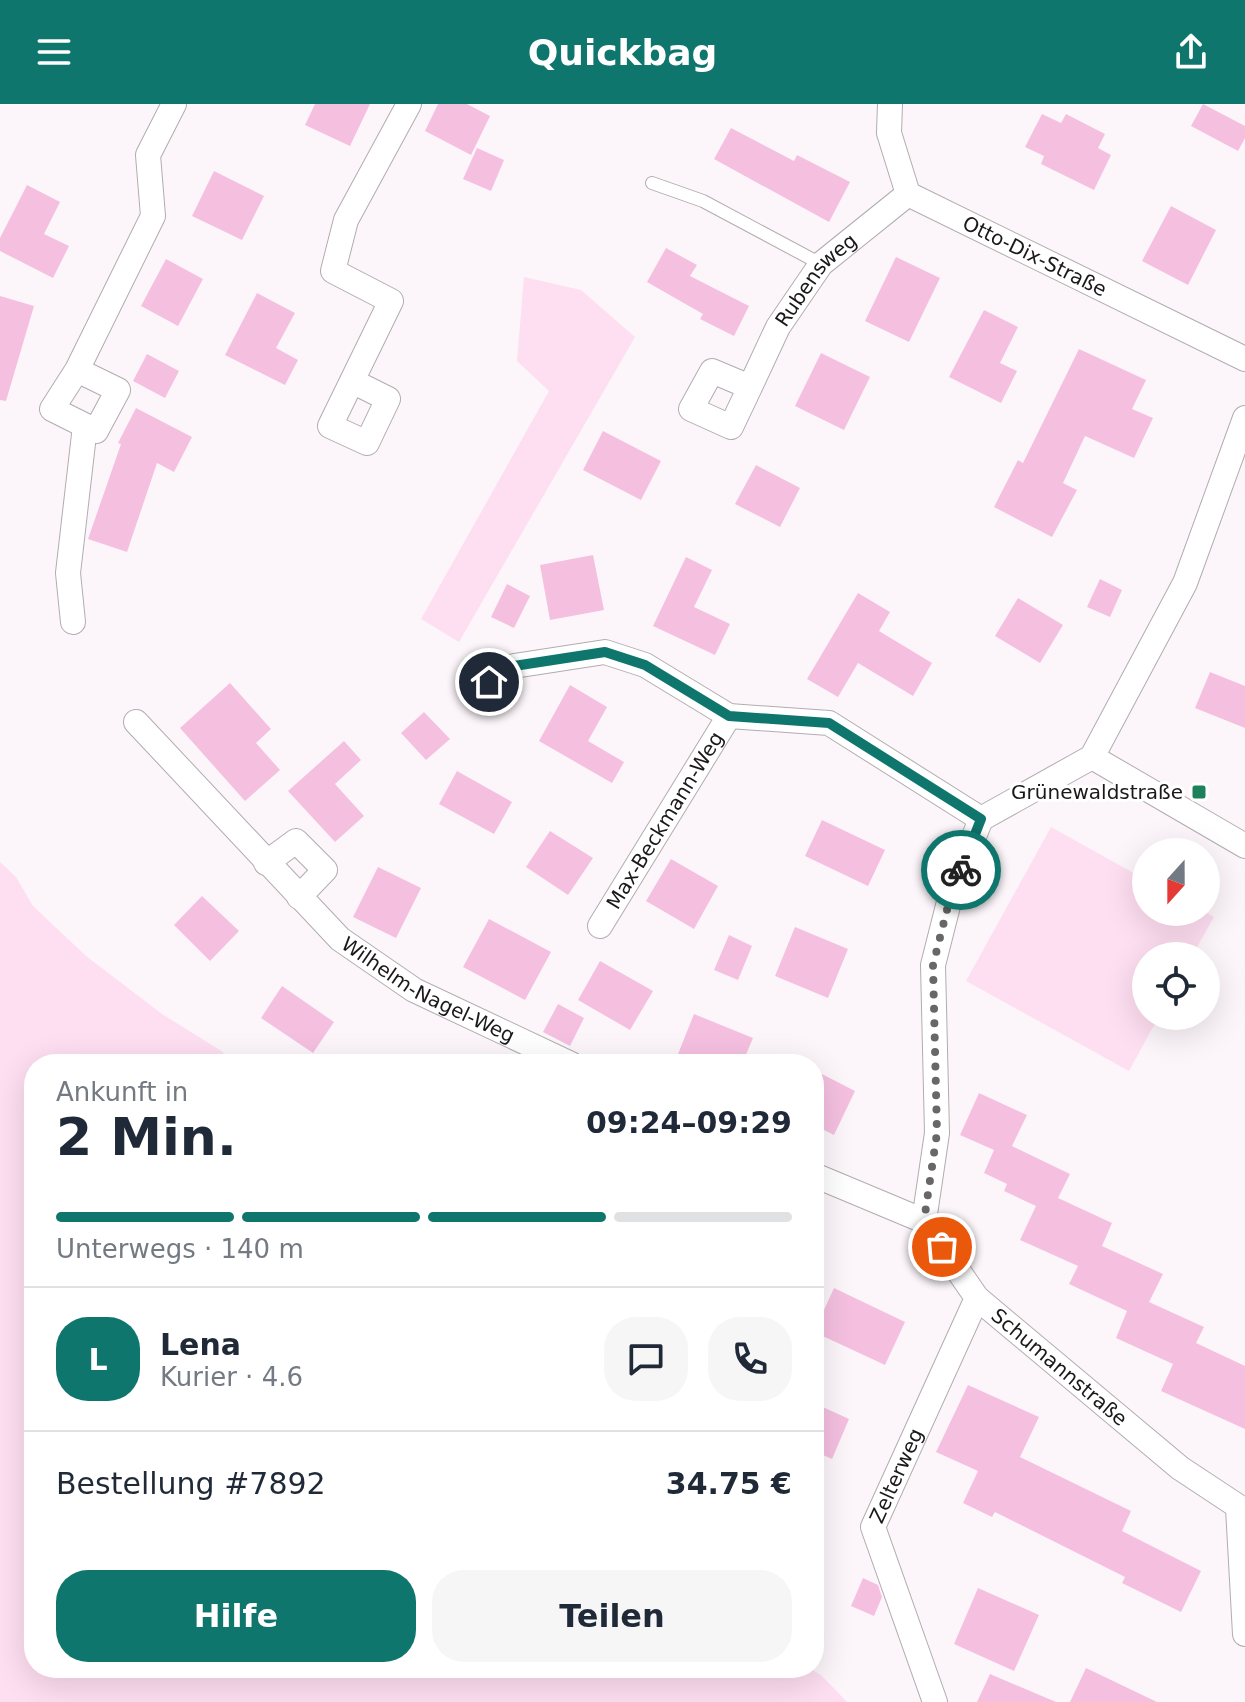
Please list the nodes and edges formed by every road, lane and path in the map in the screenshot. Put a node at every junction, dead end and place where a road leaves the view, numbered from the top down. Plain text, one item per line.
1 (174, 104) edge
2 (409, 104) edge
3 (890, 104) edge
4 (652, 183) dead end
5 (908, 194) junction
6 (821, 264) junction
7 (1245, 359) edge
8 (77, 370) junction
9 (352, 381) dead end
10 (750, 387) dead end
11 (1245, 418) edge
12 (85, 426) junction
13 (73, 622) dead end
14 (489, 682) dead end
15 (729, 716) junction
16 (136, 722) dead end
17 (1092, 757) junction
18 (981, 819) junction
19 (1245, 846) edge
20 (266, 863) junction
21 (299, 897) junction
22 (600, 926) dead end
23 (550, 1054) edge
24 (824, 1179) edge
25 (924, 1221) junction
26 (977, 1298) junction
27 (1242, 1510) edge
28 (1245, 1634) edge
29 (935, 1702) edge

1 - 8 street
2 - 9 street
3 - 5 street
4 - 6 lane
5 - 6 street, Rubensweg
5 - 7 street, Otto-Dix-Straße
6 - 10 street, Rubensweg
8 - 12 street
8 - 12 street
11 - 17 street
12 - 13 street
14 - 15 street, Max-Beckmann-Weg
15 - 18 street, Max-Beckmann-Weg
15 - 22 street, Max-Beckmann-Weg
16 - 20 street, Wilhelm-Nagel-Weg
17 - 18 street
17 - 19 street
18 - 25 street
20 - 21 street, Wilhelm-Nagel-Weg
20 - 21 street
21 - 23 street, Wilhelm-Nagel-Weg
24 - 25 street
25 - 26 street, Schumannstraße
26 - 27 street, Schumannstraße
26 - 29 street, Zelterweg
27 - 28 street, Schumannstraße

